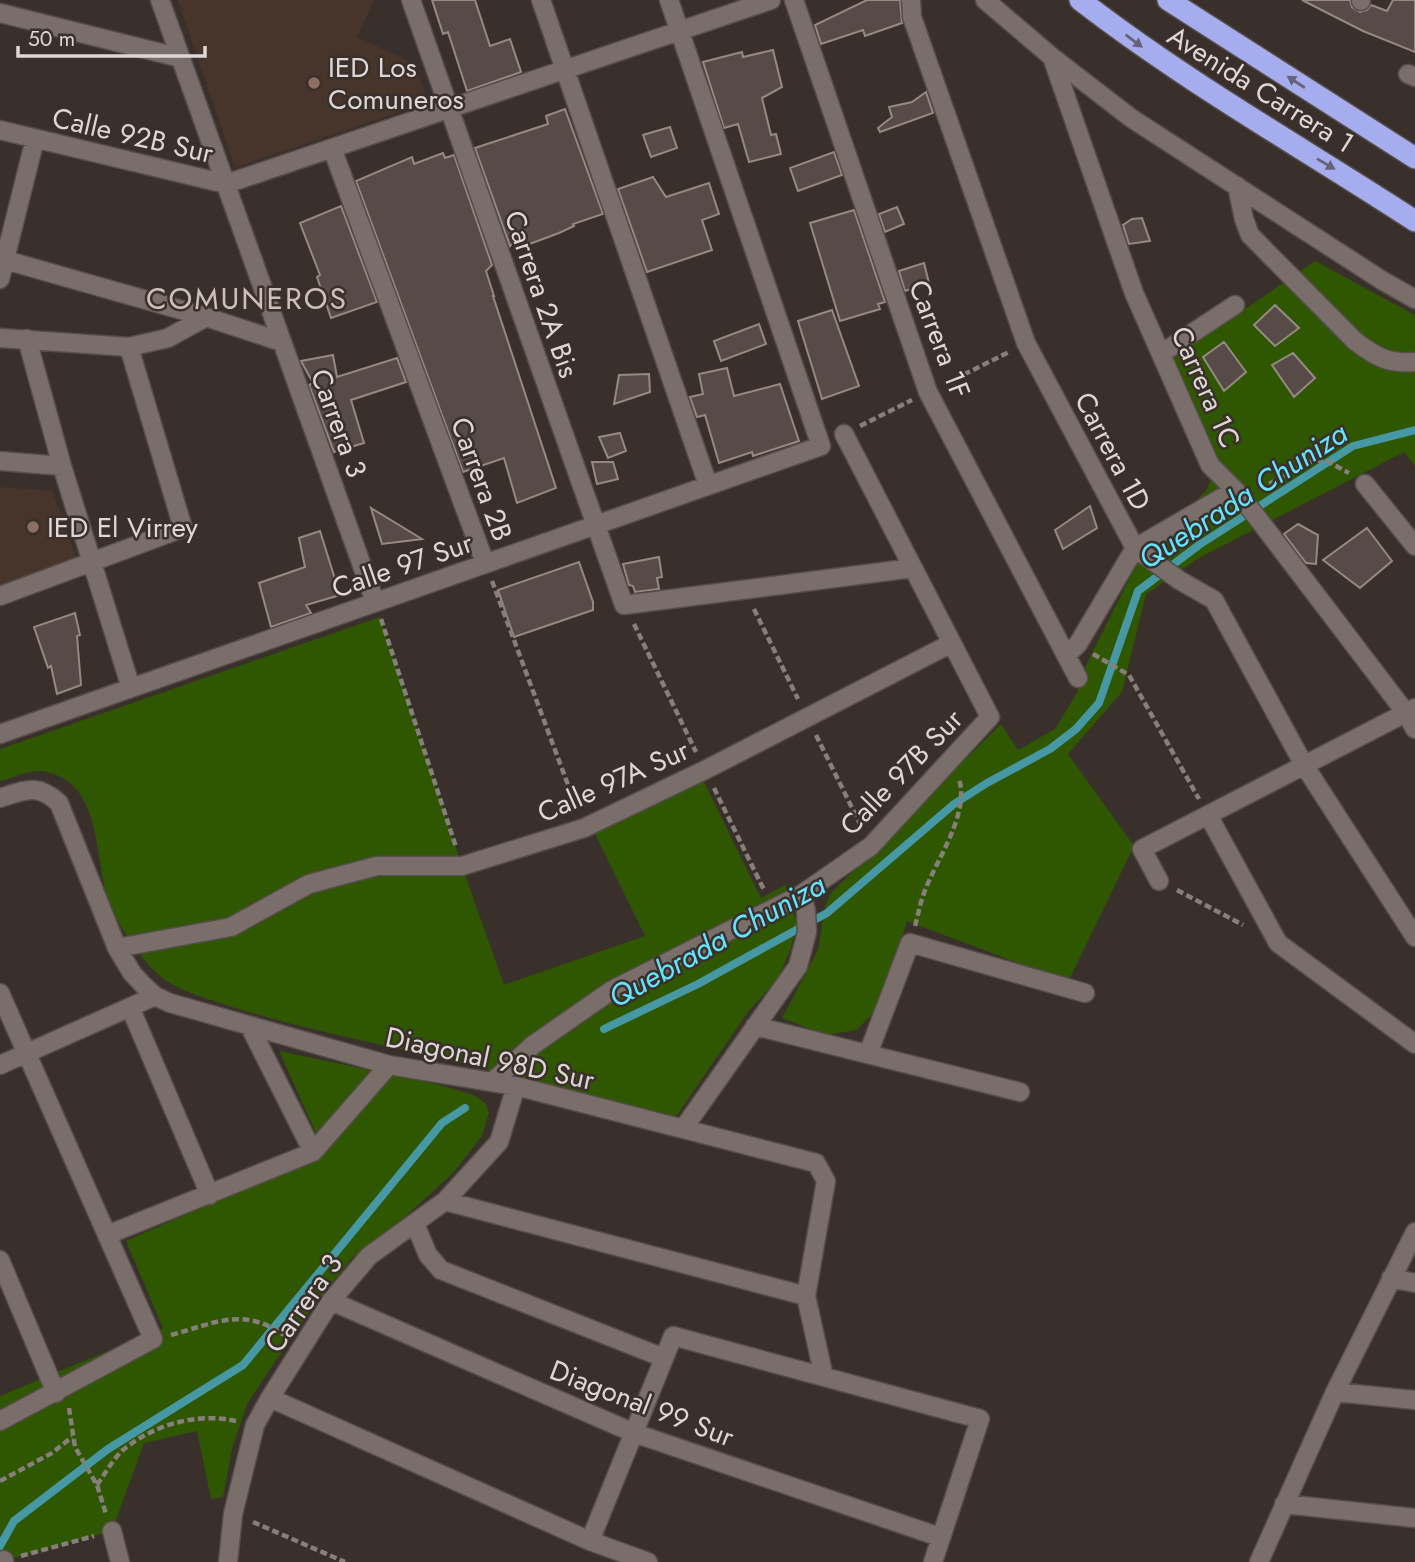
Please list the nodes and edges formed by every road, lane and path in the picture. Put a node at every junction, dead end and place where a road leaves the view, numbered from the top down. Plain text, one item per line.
1 (160, 0) edge
2 (411, 0) edge
3 (541, 0) edge
4 (669, 0) edge
5 (771, 0) edge
6 (794, 0) edge
7 (911, 0) edge
8 (985, 0) edge
9 (1080, 0) edge
10 (1168, 0) edge
11 (0, 13) edge
12 (680, 31) junction
13 (1052, 57) junction
14 (181, 58) junction
15 (565, 69) junction
16 (449, 109) junction
17 (0, 130) edge
18 (35, 138) junction
19 (332, 148) junction
20 (1415, 158) edge
21 (226, 184) junction
22 (1237, 186) junction
23 (1415, 221) edge
24 (5, 260) junction
25 (0, 279) edge
26 (1415, 299) edge
27 (1236, 305) dead end
28 (206, 317) junction
29 (0, 338) edge
30 (27, 340) junction
31 (282, 342) junction
32 (129, 347) junction
33 (1162, 353) junction
34 (1415, 362) edge
35 (844, 434) dead end
36 (0, 461) edge
37 (62, 466) junction
38 (1344, 470) dead end
39 (1364, 484) dead end
40 (708, 485) junction
41 (1245, 503) junction
42 (596, 524) junction
43 (1415, 546) edge
44 (1135, 548) junction
45 (92, 562) junction
46 (485, 564) junction
47 (913, 568) junction
48 (0, 596) edge
49 (375, 602) junction
50 (952, 643) junction
51 (1066, 655) junction
52 (1098, 656) dead end
53 (1078, 678) dead end
54 (131, 688) junction
55 (1410, 711) edge
56 (1415, 729) edge
57 (0, 734) edge
58 (1304, 765) junction
59 (961, 785) dead end
60 (0, 798) edge
61 (1208, 815) junction
62 (584, 828) junction
63 (462, 866) junction
64 (1159, 881) joint
65 (804, 902) junction
66 (1415, 937) edge
67 (910, 943) junction
68 (1278, 943) junction
69 (117, 948) junction
70 (0, 993) edge
71 (1084, 993) dead end
72 (155, 996) junction
73 (130, 1007) junction
74 (755, 1026) junction
75 (250, 1027) junction
76 (1415, 1044) edge
77 (27, 1053) junction
78 (868, 1054) junction
79 (0, 1065) edge
80 (389, 1065) junction
81 (492, 1082) junction
82 (516, 1086) junction
83 (1020, 1092) dead end
84 (683, 1129) junction
85 (313, 1152) junction
86 (210, 1195) junction
87 (445, 1201) junction
88 (415, 1224) junction
89 (1415, 1232) edge
90 (107, 1235) junction
91 (0, 1260) edge
92 (1391, 1278) junction
93 (1415, 1283) edge
94 (806, 1296) junction
95 (331, 1301) junction
96 (282, 1333) dead end
97 (153, 1339) junction
98 (664, 1358) junction
99 (824, 1377) junction
100 (61, 1390) junction
101 (1335, 1392) junction
102 (270, 1398) junction
103 (1415, 1400) edge
104 (0, 1421) edge
105 (255, 1425) junction
106 (634, 1433) junction
107 (72, 1437) junction
108 (0, 1481) edge
109 (97, 1485) junction
110 (1284, 1504) junction
111 (233, 1514) junction
112 (1415, 1518) edge
113 (112, 1531) junction
114 (940, 1537) junction
115 (590, 1541) junction
116 (4, 1561) edge
117 (120, 1562) edge
118 (228, 1562) edge
119 (345, 1562) edge
120 (648, 1562) edge
121 (933, 1562) edge
122 (1259, 1562) edge

1 - 14 street, Carrera 3
2 - 16 street, Carrera 2A Bis
3 - 15 street
4 - 12 street
5 - 12 street, Calle 92B Sur
6 - 51 street, Carrera 1F
7 - 44 street, Carrera 1D
8 - 13 street
9 -> 23 highway, Avenida Carrera 1
20 -> 10 highway, Avenida Carrera 1
11 - 14 street
12 - 15 street, Calle 92B Sur
12 - 40 street, Calle 97 Sur
13 - 22 street
13 - 33 street, Carrera 1C
14 - 21 street, Carrera 3
15 - 16 street, Calle 92B Sur
15 - 40 street
16 - 19 street, Calle 92B Sur
16 - 42 street, Carrera 2A Bis
17 - 18 street, Calle 92B Sur
18 - 21 street, Calle 92B Sur
18 - 24 street
19 - 21 street, Calle 92B Sur
19 - 46 street, Carrera 2B
21 - 31 street, Carrera 3
22 - 26 street
22 - 34 street
24 - 25 street
24 - 28 street
27 - 33 street
28 - 31 street
28 - 32 street
29 - 30 street
30 - 32 street
30 - 37 street
31 - 49 street, Carrera 3
32 - 45 street
33 - 41 street, Carrera 1C
35 - 47 street
36 - 37 street
37 - 45 street
38 - 41 path
39 - 43 street
40 - 42 street, Calle 97 Sur
41 - 44 street
41 - 55 street, Carrera 1C
42 - 46 street, Calle 97 Sur
42 - 47 street, Carrera 2A Bis
44 - 51 street
44 - 58 street, Carrera 1D
45 - 48 street
45 - 54 street
46 - 49 street, Calle 97 Sur
46 - 62 path, Carrera 2B
47 - 50 street
49 - 54 street, Calle 97 Sur
49 - 63 path
50 - 62 street, Calle 97A Sur
50 - 65 street, Calle 97B Sur
51 - 53 street, Carrera 1F
52 - 61 path
54 - 57 street, Calle 97 Sur
55 - 56 street, Carrera 1C
55 - 58 street
58 - 61 street
58 - 66 street, Carrera 1D
59 - 67 path
60 - 69 street
61 - 64 street
61 - 68 street
62 - 63 street, Calle 97A Sur
63 - 69 street, Calle 97A Sur
64 - 68 path
65 - 74 street
65 - 81 street, Calle 97B Sur
67 - 71 street
67 - 78 street
68 - 76 street
69 - 72 street
70 - 77 street
72 - 73 street
72 - 75 street, Diagonal 98D Sur
73 - 77 street
73 - 86 street
74 - 78 street
74 - 84 street
75 - 80 street, Diagonal 98D Sur
75 - 85 street
77 - 79 street
77 - 90 street
78 - 83 street
80 - 81 street, Diagonal 98D Sur
80 - 85 street
81 - 82 street, Diagonal 98D Sur
82 - 84 street, Diagonal 98D Sur
82 - 87 street, Carrera 3
84 - 94 street, Diagonal 98D Sur
85 - 86 street
86 - 90 street
87 - 88 street, Carrera 3
87 - 94 street
88 - 95 street, Carrera 3
88 - 98 street
89 - 92 street
90 - 97 street
91 - 100 street
92 - 93 street
92 - 101 street
94 - 99 street
95 - 102 street, Carrera 3
95 - 106 street, Diagonal 99 Sur
96 - 97 path
97 - 100 street
98 - 99 street
98 - 106 street
99 - 114 street
100 - 104 street
100 - 107 path
101 - 103 street
101 - 110 street
102 - 105 street, Carrera 3
102 - 115 street
105 - 109 path
105 - 111 street, Carrera 3
106 - 114 street, Diagonal 99 Sur
106 - 115 street
107 - 108 path
107 - 109 path
109 - 113 path
110 - 112 street
110 - 122 street
111 - 118 street, Carrera 3
111 - 119 path
113 - 116 path
113 - 117 street
114 - 121 street
115 - 120 street

